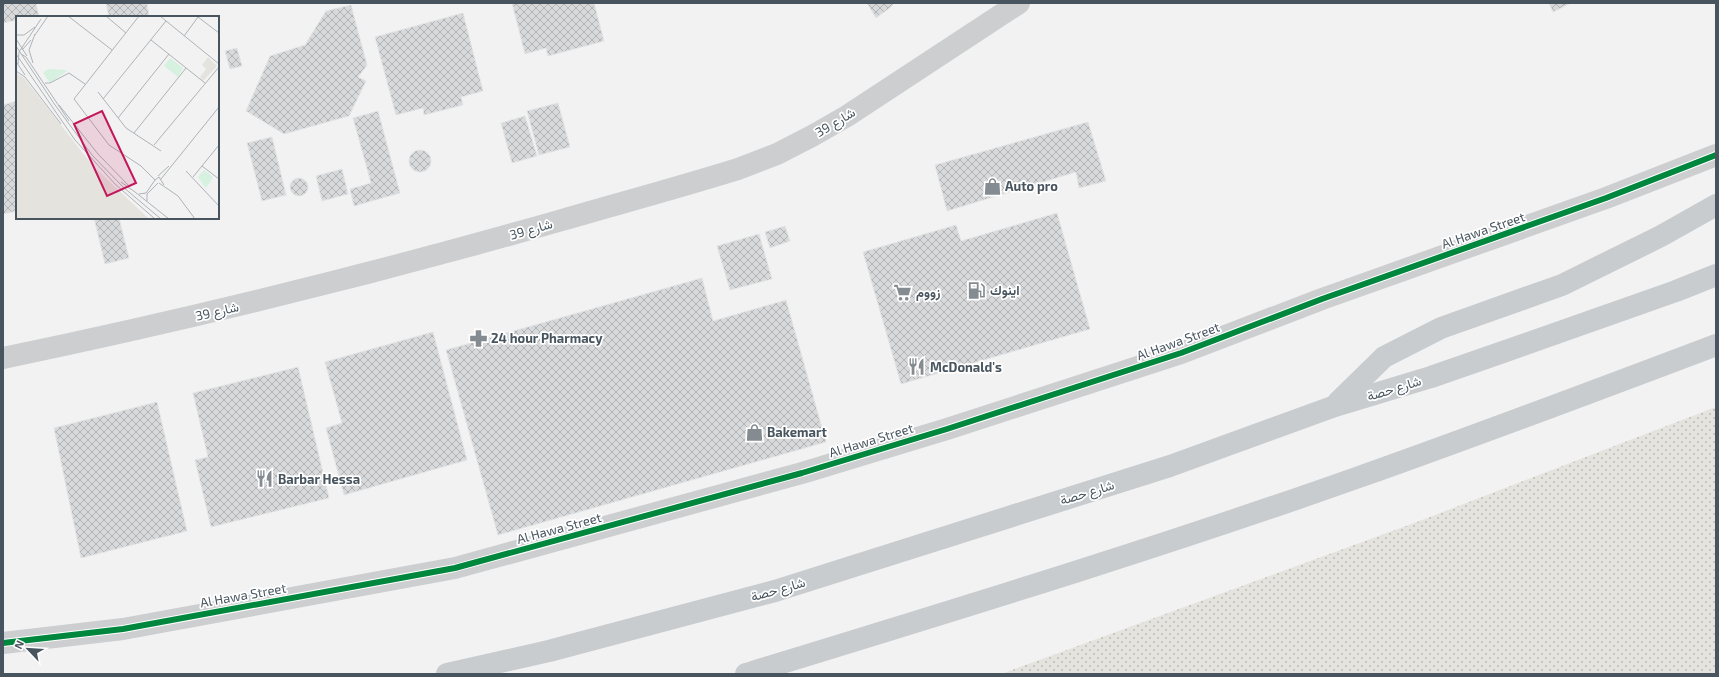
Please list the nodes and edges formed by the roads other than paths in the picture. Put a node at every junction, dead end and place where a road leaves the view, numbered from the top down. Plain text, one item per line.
1 (1019, 3) edge
2 (1716, 155) edge
3 (1716, 205) edge
4 (1716, 274) edge
5 (1716, 345) edge
6 (3, 358) edge
7 (1335, 406) junction
8 (3, 643) edge
9 (447, 674) edge
10 (746, 674) edge

1 - 6 street, شارع 39
2 - 8 street, Al Hawa Street
3 - 7 main road
4 - 7 main road, شارع حصة
5 - 10 main road
7 - 9 main road, شارع حصة

